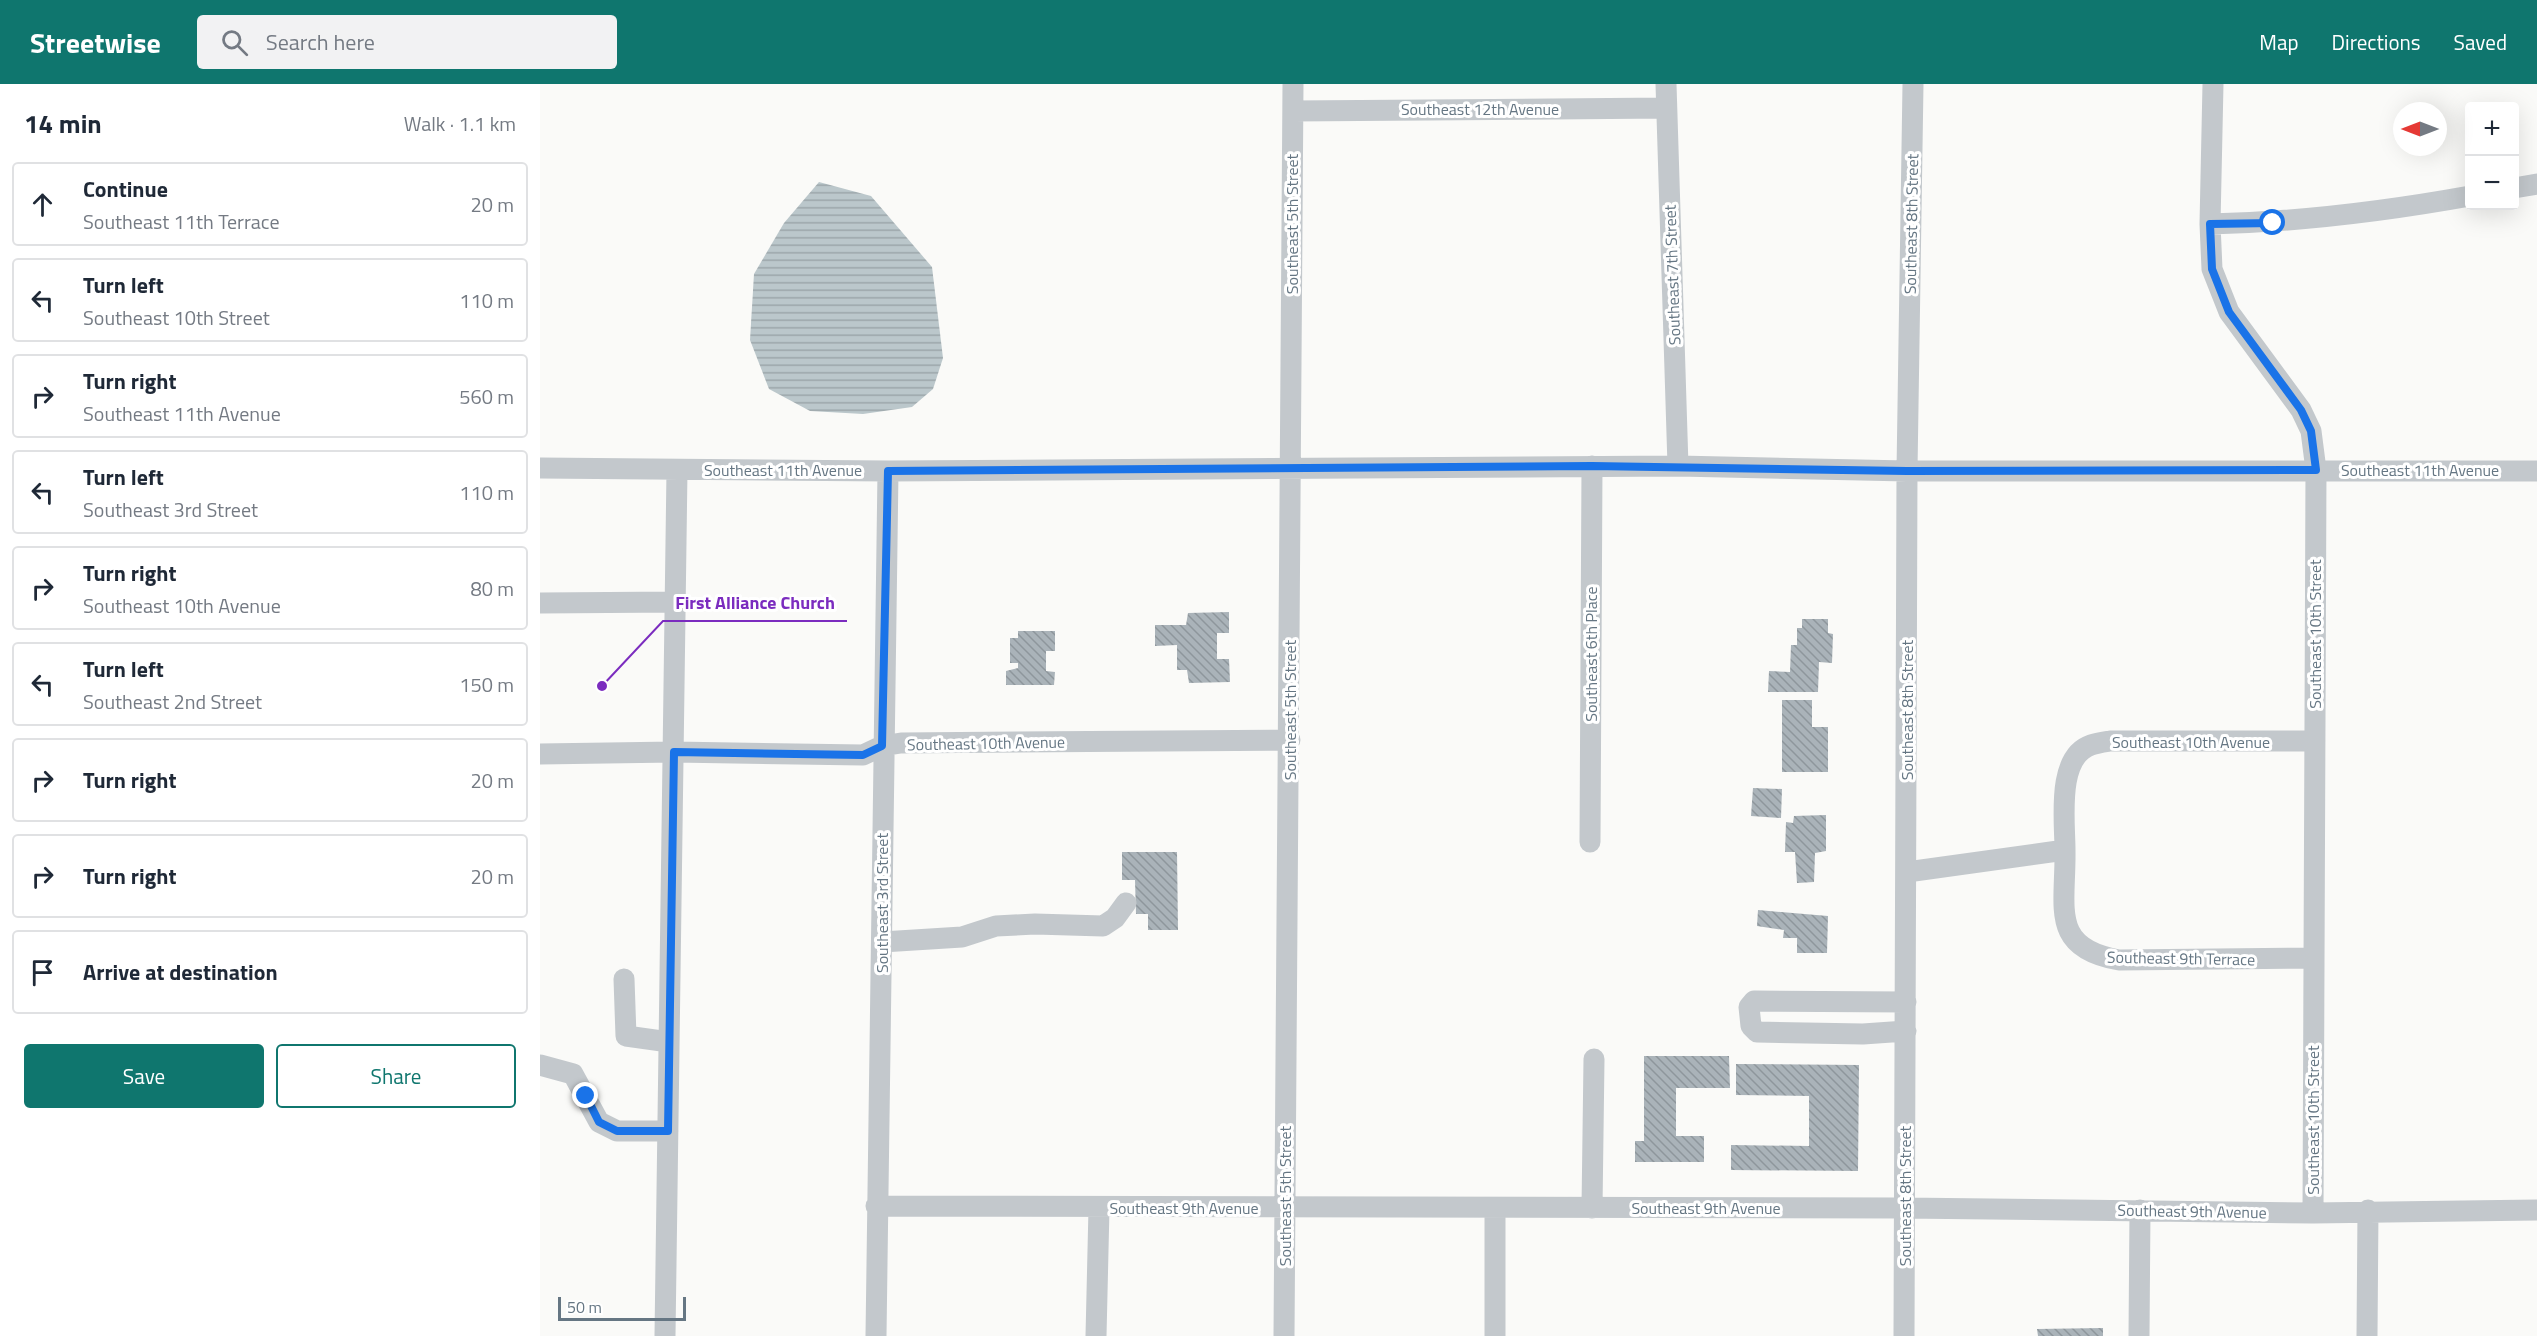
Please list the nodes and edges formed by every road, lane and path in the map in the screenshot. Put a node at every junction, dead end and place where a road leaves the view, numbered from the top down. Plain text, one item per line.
1 (1293, 84) edge
2 (1666, 84) edge
3 (1912, 84) edge
4 (2213, 84) edge
5 (1666, 108) junction
6 (1293, 111) junction
7 (2537, 184) edge
8 (2519, 187) edge
9 (2465, 197) edge
10 (2210, 224) junction
11 (1592, 466) junction
12 (1678, 466) junction
13 (1290, 467) junction
14 (540, 468) edge
15 (677, 470) junction
16 (2316, 470) junction
17 (888, 471) junction
18 (1907, 471) junction
19 (2537, 471) edge
20 (676, 602) junction
21 (540, 603) edge
22 (1290, 740) junction
23 (2315, 741) junction
24 (882, 746) junction
25 (674, 752) junction
26 (540, 754) edge
27 (1590, 842) dead end
28 (2065, 850) junction
29 (1907, 872) junction
30 (1126, 903) dead end
31 (882, 942) junction
32 (2314, 958) junction
33 (624, 979) dead end
34 (1906, 1002) junction
35 (1906, 1031) junction
36 (669, 1042) junction
37 (1594, 1059) dead end
38 (540, 1065) edge
39 (668, 1131) junction
40 (876, 1206) junction
41 (1098, 1208) junction
42 (1284, 1208) junction
43 (1495, 1208) junction
44 (1592, 1208) junction
45 (1904, 1208) junction
46 (2140, 1210) junction
47 (2368, 1210) junction
48 (2537, 1210) edge
49 (2313, 1213) junction
50 (665, 1336) edge
51 (876, 1336) edge
52 (1096, 1336) edge
53 (1284, 1336) edge
54 (1495, 1336) edge
55 (1904, 1336) edge
56 (2139, 1336) edge
57 (2367, 1336) edge

1 - 6 street, Southeast 5th Street
2 - 5 street, Southeast 7th Street
3 - 18 street, Southeast 8th Street
4 - 10 street, Southeast 10th Street
5 - 6 street, Southeast 12th Avenue
5 - 12 street, Southeast 7th Street
6 - 13 street, Southeast 5th Street
7 - 8 street
9 - 10 street
10 - 16 street, Southeast 10th Street
11 - 12 street, Southeast 11th Avenue
11 - 13 street, Southeast 11th Avenue
11 - 27 street, Southeast 6th Place
12 - 18 street, Southeast 11th Avenue
13 - 17 street, Southeast 11th Avenue
13 - 22 street, Southeast 5th Street
14 - 15 street, Southeast 11th Avenue
15 - 17 street, Southeast 11th Avenue
15 - 20 street
16 - 18 street, Southeast 11th Avenue
16 - 19 street, Southeast 11th Avenue
16 - 23 street, Southeast 10th Street
17 - 24 street, Southeast 3rd Street
18 - 29 street, Southeast 8th Street
20 - 21 street
20 - 25 street
22 - 24 street, Southeast 10th Avenue
22 - 42 street, Southeast 5th Street
23 - 28 street, Southeast 10th Avenue
23 - 32 street, Southeast 10th Street
24 - 25 street, Southeast 10th Avenue
24 - 31 street, Southeast 3rd Street
25 - 26 street, Southeast 10th Avenue
25 - 36 street
28 - 29 street
28 - 32 street, Southeast 9th Terrace
29 - 34 street, Southeast 8th Street
30 - 31 street
31 - 40 street, Southeast 3rd Street
32 - 49 street, Southeast 10th Street
33 - 36 street
34 - 35 street, Southeast 8th Street
34 - 35 street
35 - 45 street, Southeast 8th Street
36 - 39 street
37 - 44 street
38 - 39 street
39 - 50 street
40 - 41 street, Southeast 9th Avenue
40 - 51 street, Southeast 3rd Street
41 - 42 street, Southeast 9th Avenue
41 - 52 street
42 - 43 street, Southeast 9th Avenue
42 - 53 street, Southeast 5th Street
43 - 44 street, Southeast 9th Avenue
43 - 54 street
44 - 45 street, Southeast 9th Avenue
45 - 46 street, Southeast 9th Avenue
45 - 55 street, Southeast 8th Street
46 - 49 street, Southeast 9th Avenue
46 - 56 street
47 - 48 street, Southeast 9th Avenue
47 - 49 street, Southeast 9th Avenue
47 - 57 street

